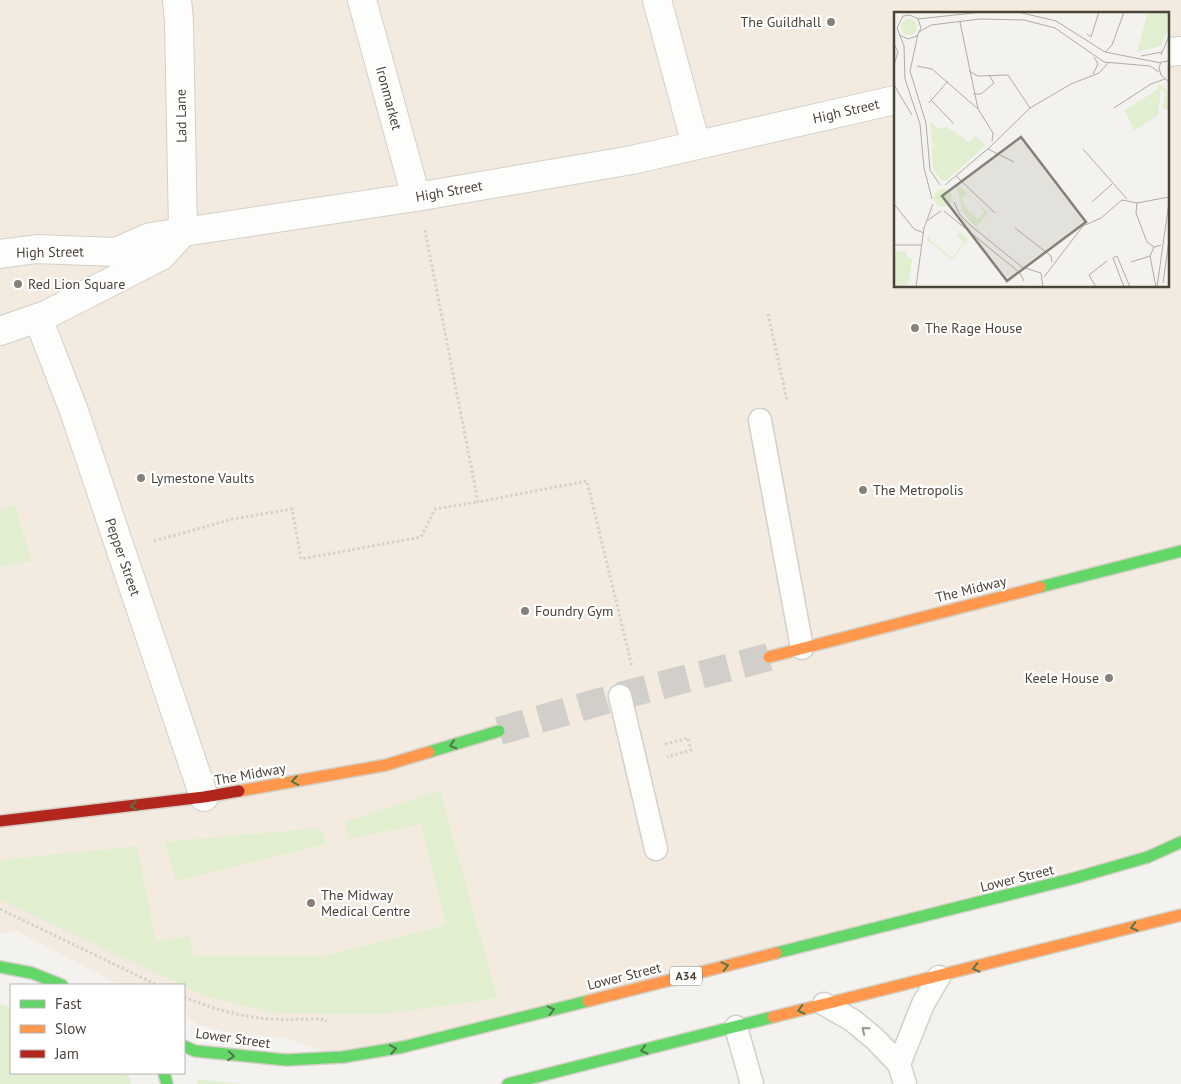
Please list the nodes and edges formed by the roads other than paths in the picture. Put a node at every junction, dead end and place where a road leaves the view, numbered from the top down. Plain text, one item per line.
1 (177, 0) edge
2 (362, 0) edge
3 (657, 0) edge
4 (1181, 51) edge
5 (1168, 52) edge
6 (894, 100) edge
7 (696, 145) junction
8 (416, 197) junction
9 (183, 232) junction
10 (0, 254) edge
11 (38, 318) junction
12 (0, 331) edge
13 (760, 420) dead end
14 (1181, 551) edge
15 (802, 648) junction
16 (769, 657) tunnel mouth
17 (620, 696) dead end
18 (499, 731) tunnel mouth
19 (204, 797) junction
20 (0, 821) edge
21 (1181, 842) edge
22 (656, 849) dead end
23 (1181, 916) edge
24 (7, 963) edge
25 (938, 977) junction
26 (60, 984) edge
27 (824, 1004) junction
28 (736, 1027) junction
29 (185, 1046) edge
30 (902, 1074) edge
31 (508, 1084) edge
32 (752, 1084) edge

1 - 9 street, Lad Lane
2 - 8 street, Ironmarket
3 - 7 street
4 - 5 street
6 - 7 street, High Street
7 - 8 street, High Street
8 - 9 street, High Street
9 - 10 street, High Street
9 - 11 street
11 - 12 street
11 - 19 street, Pepper Street
13 - 15 lane
14 - 15 main road, The Midway
15 - 16 main road, The Midway
17 - 22 lane
18 -> 19 main road, The Midway
19 -> 20 main road, The Midway
29 -> 21 main road, Lower Street / A34
23 -> 25 main road
24 - 26 main road
25 - 27 main road
25 - 30 lane
27 -> 28 main road
30 -> 27 lane
28 -> 31 main road
28 - 32 lane

